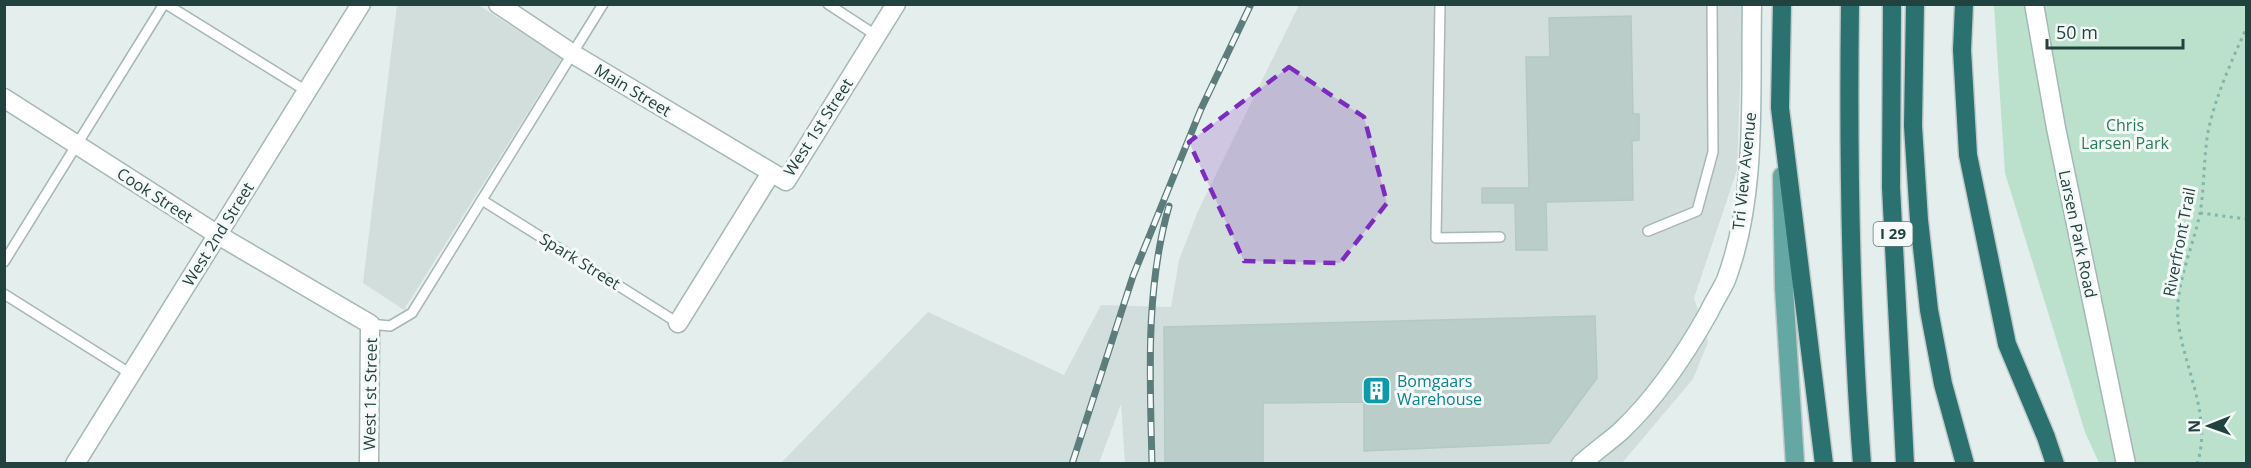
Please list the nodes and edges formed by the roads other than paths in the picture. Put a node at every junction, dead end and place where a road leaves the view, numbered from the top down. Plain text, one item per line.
1 (165, 4) edge
2 (361, 4) edge
3 (498, 4) edge
4 (603, 4) edge
5 (828, 4) edge
6 (896, 4) edge
7 (1440, 4) edge
8 (1712, 4) edge
9 (1752, 4) edge
10 (1782, 4) edge
11 (1850, 4) edge
12 (1892, 4) edge
13 (1915, 4) edge
14 (1965, 4) edge
15 (2034, 4) edge
16 (877, 36) junction
17 (573, 54) junction
18 (308, 92) junction
19 (4, 99) edge
20 (1780, 108) junction
21 (77, 145) junction
22 (771, 173) junction
23 (482, 200) junction
24 (1648, 231) dead end
25 (218, 235) junction
26 (1500, 237) dead end
27 (4, 262) edge
28 (4, 294) edge
29 (678, 322) joint
30 (370, 324) junction
31 (131, 374) junction
32 (75, 464) edge
33 (369, 464) edge
34 (1581, 464) edge
35 (1795, 464) edge
36 (1824, 464) edge
37 (1862, 464) edge
38 (1905, 464) edge
39 (1965, 464) edge
40 (2055, 464) edge
41 (2126, 464) edge

1 - 18 lane
1 - 21 lane
2 - 18 street, West 2nd Street
3 - 17 street, Main Street
4 - 17 lane
5 - 16 lane
6 - 16 street, West 1st Street
7 - 26 lane
8 - 24 lane
9 - 34 street, Tri View Avenue
10 - 20 highway
11 - 37 highway, I 29
12 - 38 highway, I 29
13 - 39 highway
14 - 40 highway
15 - 41 street, Larsen Park Road
16 - 22 street, West 1st Street
17 - 22 street, Main Street
17 - 23 lane
18 - 25 street, West 2nd Street
19 - 21 street, Cook Street
20 - 35 main road
20 - 36 highway
21 - 25 street, Cook Street
21 - 27 lane
22 - 29 street, West 1st Street
23 - 29 lane, Spark Street
23 - 30 lane
25 - 30 street, Cook Street
25 - 31 street, West 2nd Street
28 - 31 lane
30 - 33 street, West 1st Street
31 - 32 street, West 2nd Street

